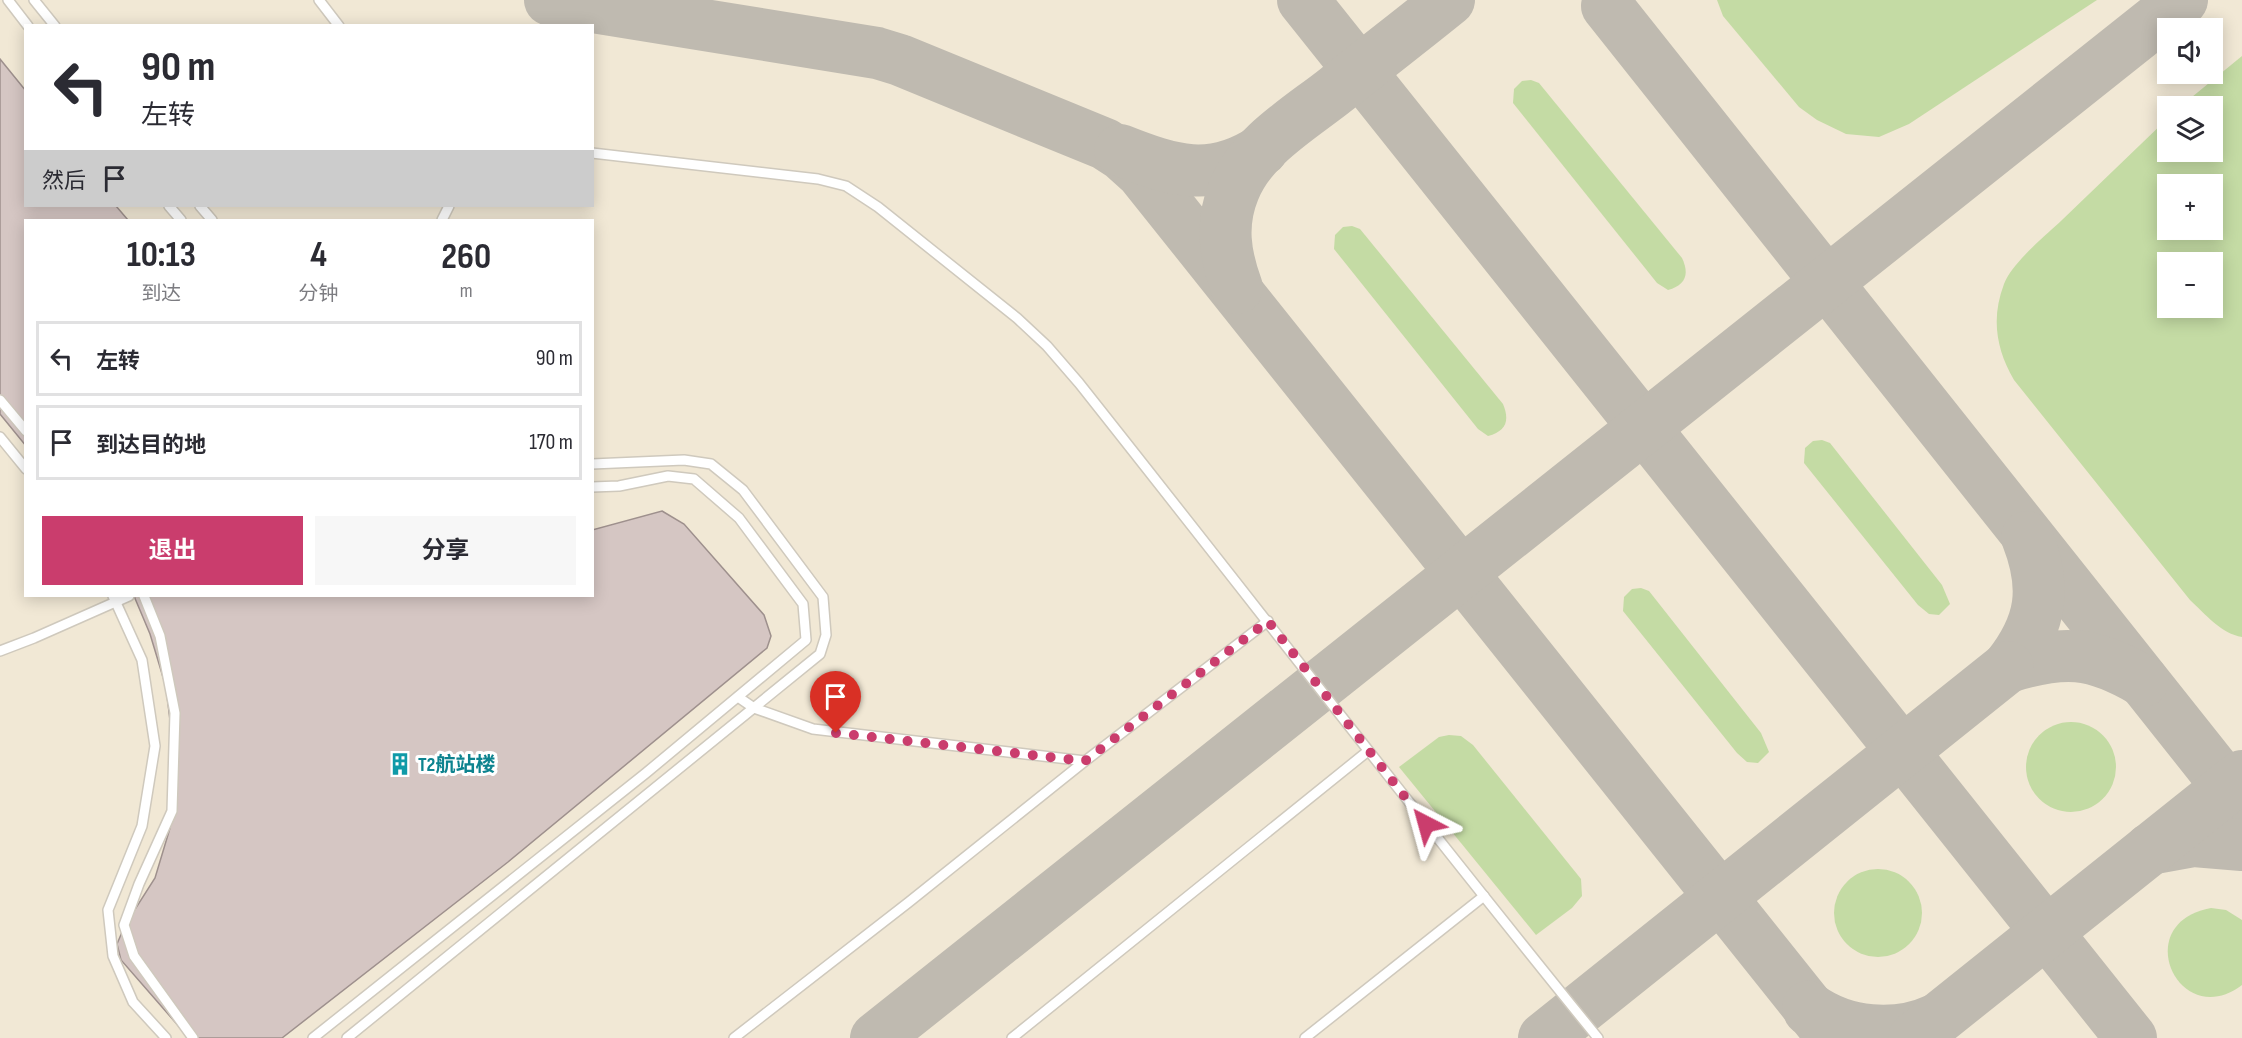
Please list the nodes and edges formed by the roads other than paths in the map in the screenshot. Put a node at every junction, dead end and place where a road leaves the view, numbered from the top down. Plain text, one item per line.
1 (8, 0) edge
2 (34, 0) edge
3 (319, 0) edge
4 (26, 24) edge
5 (53, 24) edge
6 (337, 24) edge
7 (594, 153) edge
8 (170, 207) edge
9 (201, 207) edge
10 (180, 219) edge
11 (211, 219) edge
12 (0, 400) edge
13 (24, 429) edge
14 (0, 437) edge
15 (594, 464) edge
16 (24, 467) edge
17 (594, 487) edge
18 (144, 597) edge
19 (114, 598) edge
20 (1268, 621) junction
21 (0, 651) edge
22 (738, 697) junction
23 (754, 708) junction
24 (1368, 751) junction
25 (1085, 761) junction
26 (1484, 896) junction
27 (166, 1038) edge
28 (193, 1038) edge
29 (313, 1038) edge
30 (347, 1038) edge
31 (734, 1038) edge
32 (1012, 1038) edge
33 (1305, 1038) edge
34 (1598, 1038) edge

1 - 4 lane
2 - 5 lane
3 - 6 lane
7 - 20 lane
8 - 10 lane
9 - 11 lane
12 - 13 lane
14 - 16 lane
15 - 23 lane
17 - 22 lane
18 - 28 lane
19 - 21 lane
19 - 27 lane
20 - 24 lane
20 - 25 lane
22 - 23 lane
22 - 29 lane
23 - 25 lane
23 - 30 lane
24 - 26 lane
24 - 32 lane
25 - 31 lane
26 - 33 lane
26 - 34 lane

